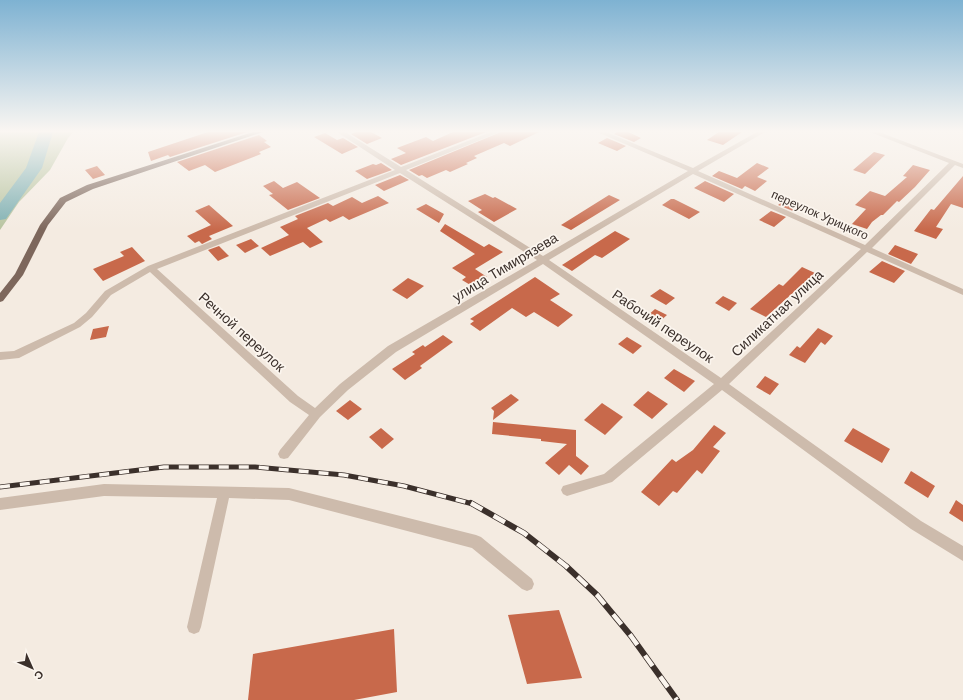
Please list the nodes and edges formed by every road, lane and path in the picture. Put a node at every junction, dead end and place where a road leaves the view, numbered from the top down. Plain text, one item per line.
1 (159, 165) edge
2 (391, 165) edge
3 (413, 165) edge
4 (678, 165) edge
5 (704, 165) edge
6 (951, 165) edge
7 (399, 170) junction
8 (693, 171) junction
9 (866, 249) junction
10 (543, 260) junction
11 (151, 268) junction
12 (963, 292) edge
13 (0, 299) edge
14 (0, 356) edge
15 (722, 384) junction
16 (316, 414) junction
17 (284, 454) dead end
18 (567, 490) dead end
19 (224, 493) junction
20 (0, 504) edge
21 (963, 554) edge
22 (526, 584) dead end
23 (194, 627) dead end

1 - 13 main road
2 - 7 street, Рабочий переулок
3 - 7 street
4 - 8 street, переулок Урицкого
5 - 8 street, улица Тимирязева
6 - 9 street, Силикатная улица
7 - 10 street, Рабочий переулок
7 - 11 street
8 - 9 street, переулок Урицкого
8 - 10 street, улица Тимирязева
9 - 12 street, переулок Урицкого
9 - 15 street, Силикатная улица
10 - 15 street, Рабочий переулок
10 - 16 street, улица Тимирязева
11 - 14 street
11 - 16 street, Речной переулок
15 - 18 street, Силикатная улица
15 - 21 street, Рабочий переулок
16 - 17 street, улица Тимирязева
19 - 20 street
19 - 22 street
19 - 23 street

